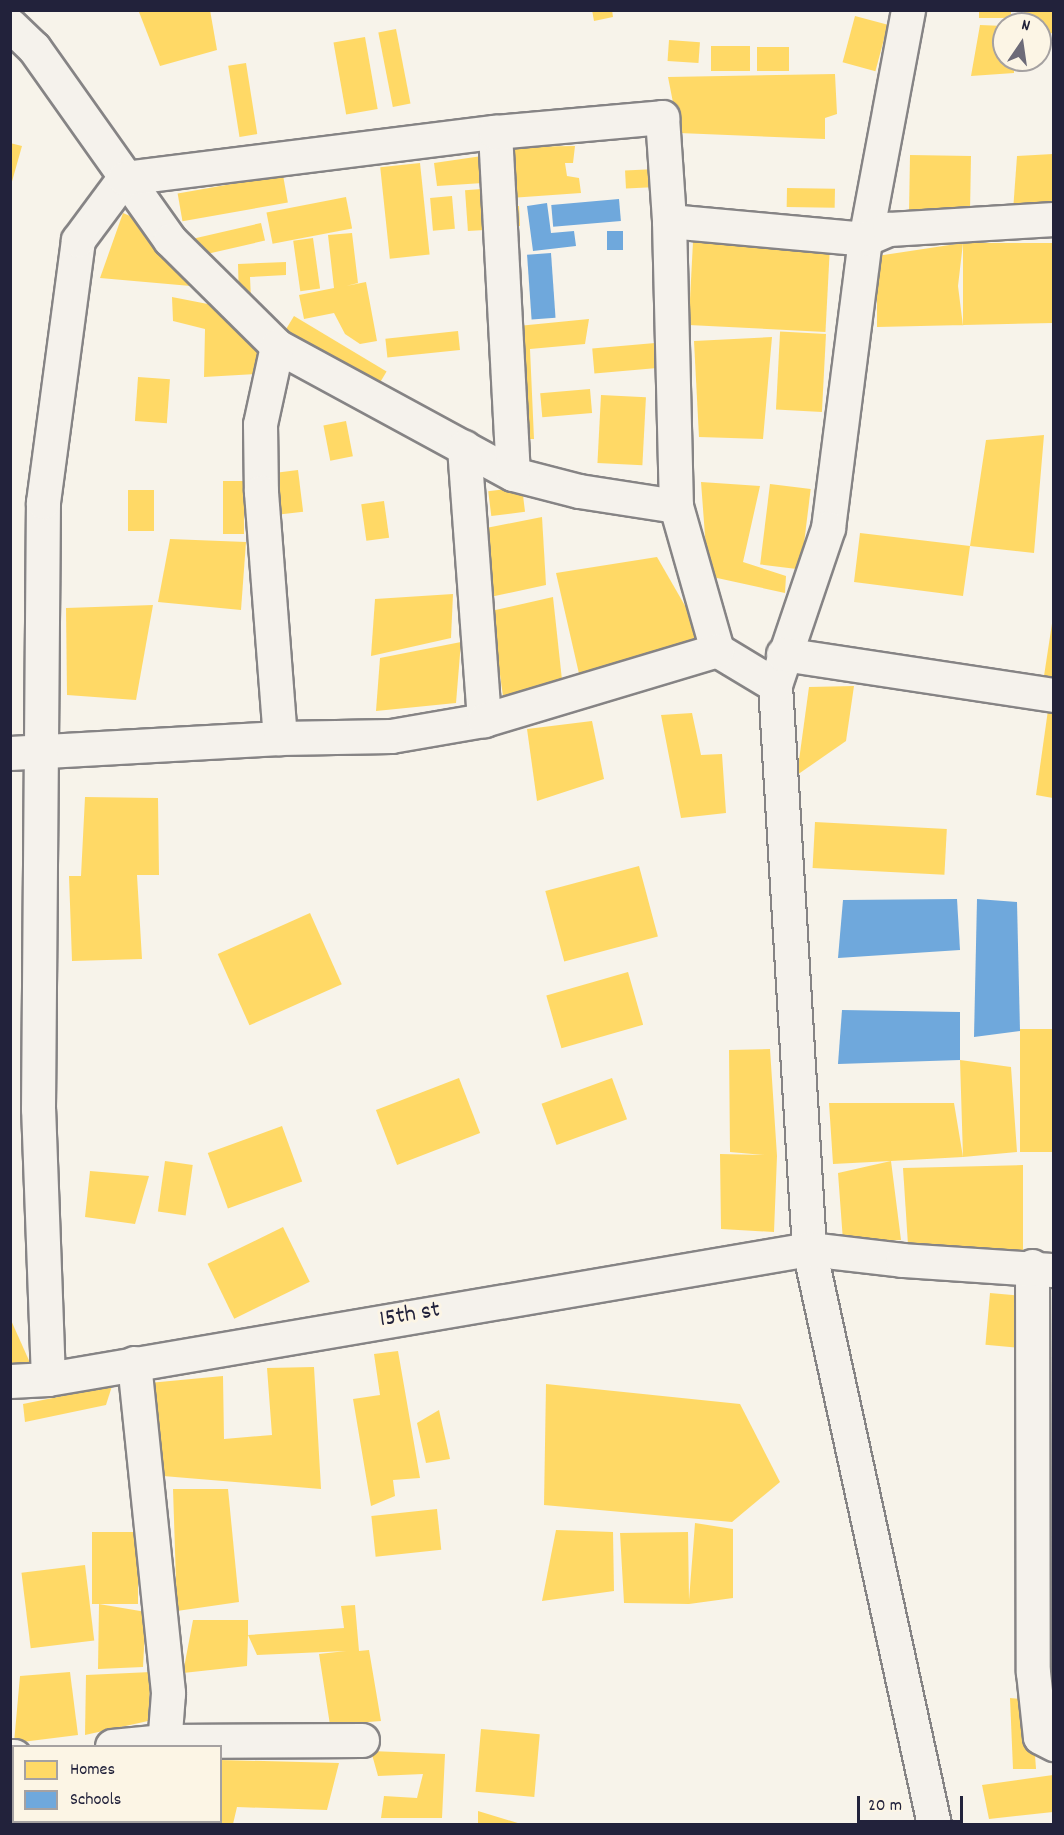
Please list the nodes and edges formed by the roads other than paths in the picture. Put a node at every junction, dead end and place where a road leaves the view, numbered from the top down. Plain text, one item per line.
1 (908, 10) edge
2 (10, 26) edge
3 (495, 132) junction
4 (124, 178) junction
5 (1053, 219) edge
6 (669, 221) junction
7 (865, 239) junction
8 (277, 346) junction
9 (464, 447) junction
10 (513, 474) junction
11 (676, 506) junction
12 (717, 650) junction
13 (779, 670) junction
14 (1053, 695) edge
15 (484, 720) junction
16 (280, 738) junction
17 (43, 750) junction
18 (10, 753) edge
19 (809, 1249) junction
20 (1043, 1268) edge
21 (134, 1363) junction
22 (48, 1378) junction
23 (10, 1381) edge
24 (362, 1740) dead end
25 (164, 1744) edge
26 (1053, 1744) edge
27 (138, 1745) edge
28 (934, 1824) edge

1 - 7 street
2 - 4 street
3 - 4 street
3 - 6 street
3 - 10 street
4 - 8 street
4 - 17 street
5 - 7 street
6 - 7 street
6 - 11 street
7 - 13 street
8 - 9 street
8 - 16 street
9 - 10 street
9 - 15 street
10 - 11 street
11 - 12 street
12 - 13 street
12 - 15 street
13 - 14 street
13 - 19 street
15 - 16 street
16 - 17 street
17 - 18 street
17 - 22 street
19 - 20 street, 15th st
19 - 21 street, 15th st
19 - 28 street
20 - 26 street
21 - 22 street, 15th st
21 - 25 street
22 - 23 street, 15th st
24 - 25 street
25 - 27 street

